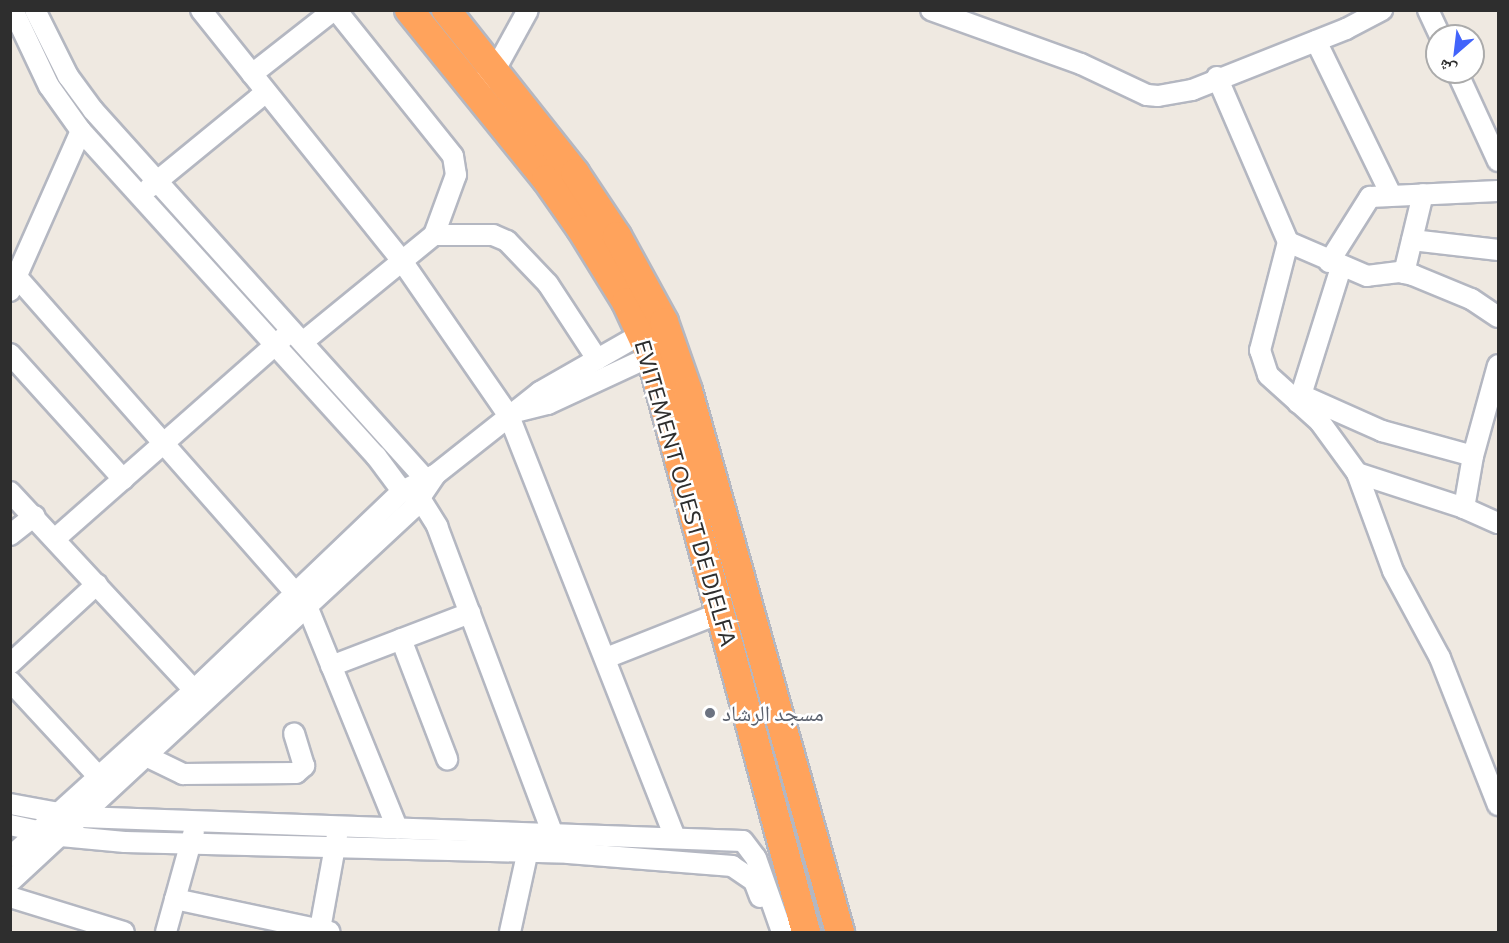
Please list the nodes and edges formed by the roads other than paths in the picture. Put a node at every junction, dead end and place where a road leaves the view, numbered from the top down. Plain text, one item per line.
1 (13, 10) edge
2 (35, 10) edge
3 (201, 10) edge
4 (335, 10) edge
5 (409, 10) edge
6 (446, 10) edge
7 (528, 10) edge
8 (931, 10) edge
9 (1382, 10) edge
10 (1428, 10) edge
11 (959, 14) edge
12 (1434, 24) edge
13 (1316, 41) junction
14 (495, 70) junction
15 (252, 74) junction
16 (1217, 77) junction
17 (1463, 84) edge
18 (475, 88) junction
19 (266, 92) junction
20 (81, 131) junction
21 (1498, 161) edge
22 (159, 180) junction
23 (1498, 191) edge
24 (141, 194) junction
25 (1423, 194) junction
26 (1392, 195) junction
27 (434, 235) junction
28 (1412, 240) junction
29 (1288, 242) junction
30 (1498, 250) edge
31 (402, 261) junction
32 (1335, 265) junction
33 (1404, 273) junction
34 (13, 284) edge
35 (1498, 317) edge
36 (298, 335) junction
37 (658, 339) junction
38 (276, 345) junction
39 (10, 354) edge
40 (597, 359) junction
41 (1498, 365) edge
42 (1300, 399) junction
43 (513, 414) junction
44 (164, 442) junction
45 (1473, 456) junction
46 (1357, 473) junction
47 (430, 477) junction
48 (123, 479) junction
49 (10, 492) edge
50 (402, 492) junction
51 (422, 500) junction
52 (1464, 508) junction
53 (34, 516) junction
54 (1498, 523) edge
55 (10, 536) edge
56 (55, 539) junction
57 (97, 584) junction
58 (302, 599) junction
59 (470, 613) junction
60 (720, 614) junction
61 (401, 639) junction
62 (606, 658) junction
63 (331, 666) junction
64 (11, 677) edge
65 (200, 697) junction
66 (294, 733) dead end
67 (148, 757) junction
68 (447, 759) dead end
69 (106, 785) junction
70 (10, 804) edge
71 (1498, 805) edge
72 (56, 815) junction
73 (81, 817) junction
74 (197, 821) junction
75 (10, 825) edge
76 (339, 826) junction
77 (397, 828) junction
78 (36, 832) junction
79 (553, 834) junction
80 (61, 836) junction
81 (675, 838) junction
82 (190, 843) junction
83 (530, 843) junction
84 (335, 847) junction
85 (10, 857) edge
86 (10, 882) edge
87 (10, 897) edge
88 (175, 899) junction
89 (325, 931) edge
90 (124, 933) edge
91 (166, 933) edge
92 (510, 933) edge
93 (771, 933) edge
94 (782, 933) edge
95 (806, 933) edge
96 (840, 933) edge

1 - 20 street
2 - 22 street
3 - 15 street
4 - 15 street
4 - 27 street
5 - 18 highway, EVITEMENT OUEST DE DJELFA
6 - 14 highway
7 - 14 street
8 - 11 street
9 - 13 street
10 - 12 street
11 - 16 street
13 - 16 street
13 - 26 street
14 - 18 street
14 - 37 highway
15 - 19 street
16 - 29 street
17 - 21 street
18 - 37 highway, EVITEMENT OUEST DE DJELFA
19 - 22 street
19 - 31 street
20 - 24 street
20 - 34 street
22 - 24 street
22 - 36 street
23 - 25 street
24 - 38 street
25 - 26 street
25 - 28 street
26 - 32 street
27 - 31 street
27 - 40 street
28 - 30 street
28 - 33 street
29 - 32 street
29 - 42 street
31 - 36 street
31 - 43 street
32 - 33 street
32 - 42 street
33 - 35 street
34 - 44 street
36 - 38 street
36 - 47 street
37 - 40 street
37 - 43 street
37 - 60 highway, EVITEMENT OUEST DE DJELFA
37 - 96 highway
38 - 44 street
38 - 50 street
39 - 48 street
40 - 43 street
41 - 45 street
42 - 45 street
42 - 46 street
43 - 47 street
43 - 62 street
44 - 48 street
44 - 58 street
45 - 52 street
46 - 52 street
46 - 71 street
47 - 50 street
47 - 51 street
48 - 56 street
49 - 53 street
50 - 58 street
51 - 58 street
51 - 59 street
52 - 54 street
53 - 55 street
53 - 56 street
56 - 57 street
57 - 64 street
57 - 65 street
58 - 63 street
58 - 65 street
59 - 61 street
59 - 79 street
60 - 62 street
60 - 95 highway, EVITEMENT OUEST DE DJELFA
61 - 63 street
61 - 68 street
62 - 81 street
63 - 77 street
64 - 69 street
65 - 67 street
65 - 69 street
66 - 67 street
67 - 69 street
69 - 72 street
69 - 73 street
70 - 72 street
72 - 73 street
72 - 78 street
73 - 74 street
73 - 80 street
74 - 76 street
74 - 82 street
75 - 78 street
76 - 77 street
76 - 84 street
77 - 83 street
78 - 80 street
78 - 85 street
79 - 81 street
79 - 83 street
80 - 82 street
80 - 86 street
81 - 94 street
82 - 84 street
82 - 88 street
83 - 84 street
83 - 92 street
83 - 93 street
84 - 89 street
87 - 90 street
88 - 89 street
88 - 91 street

